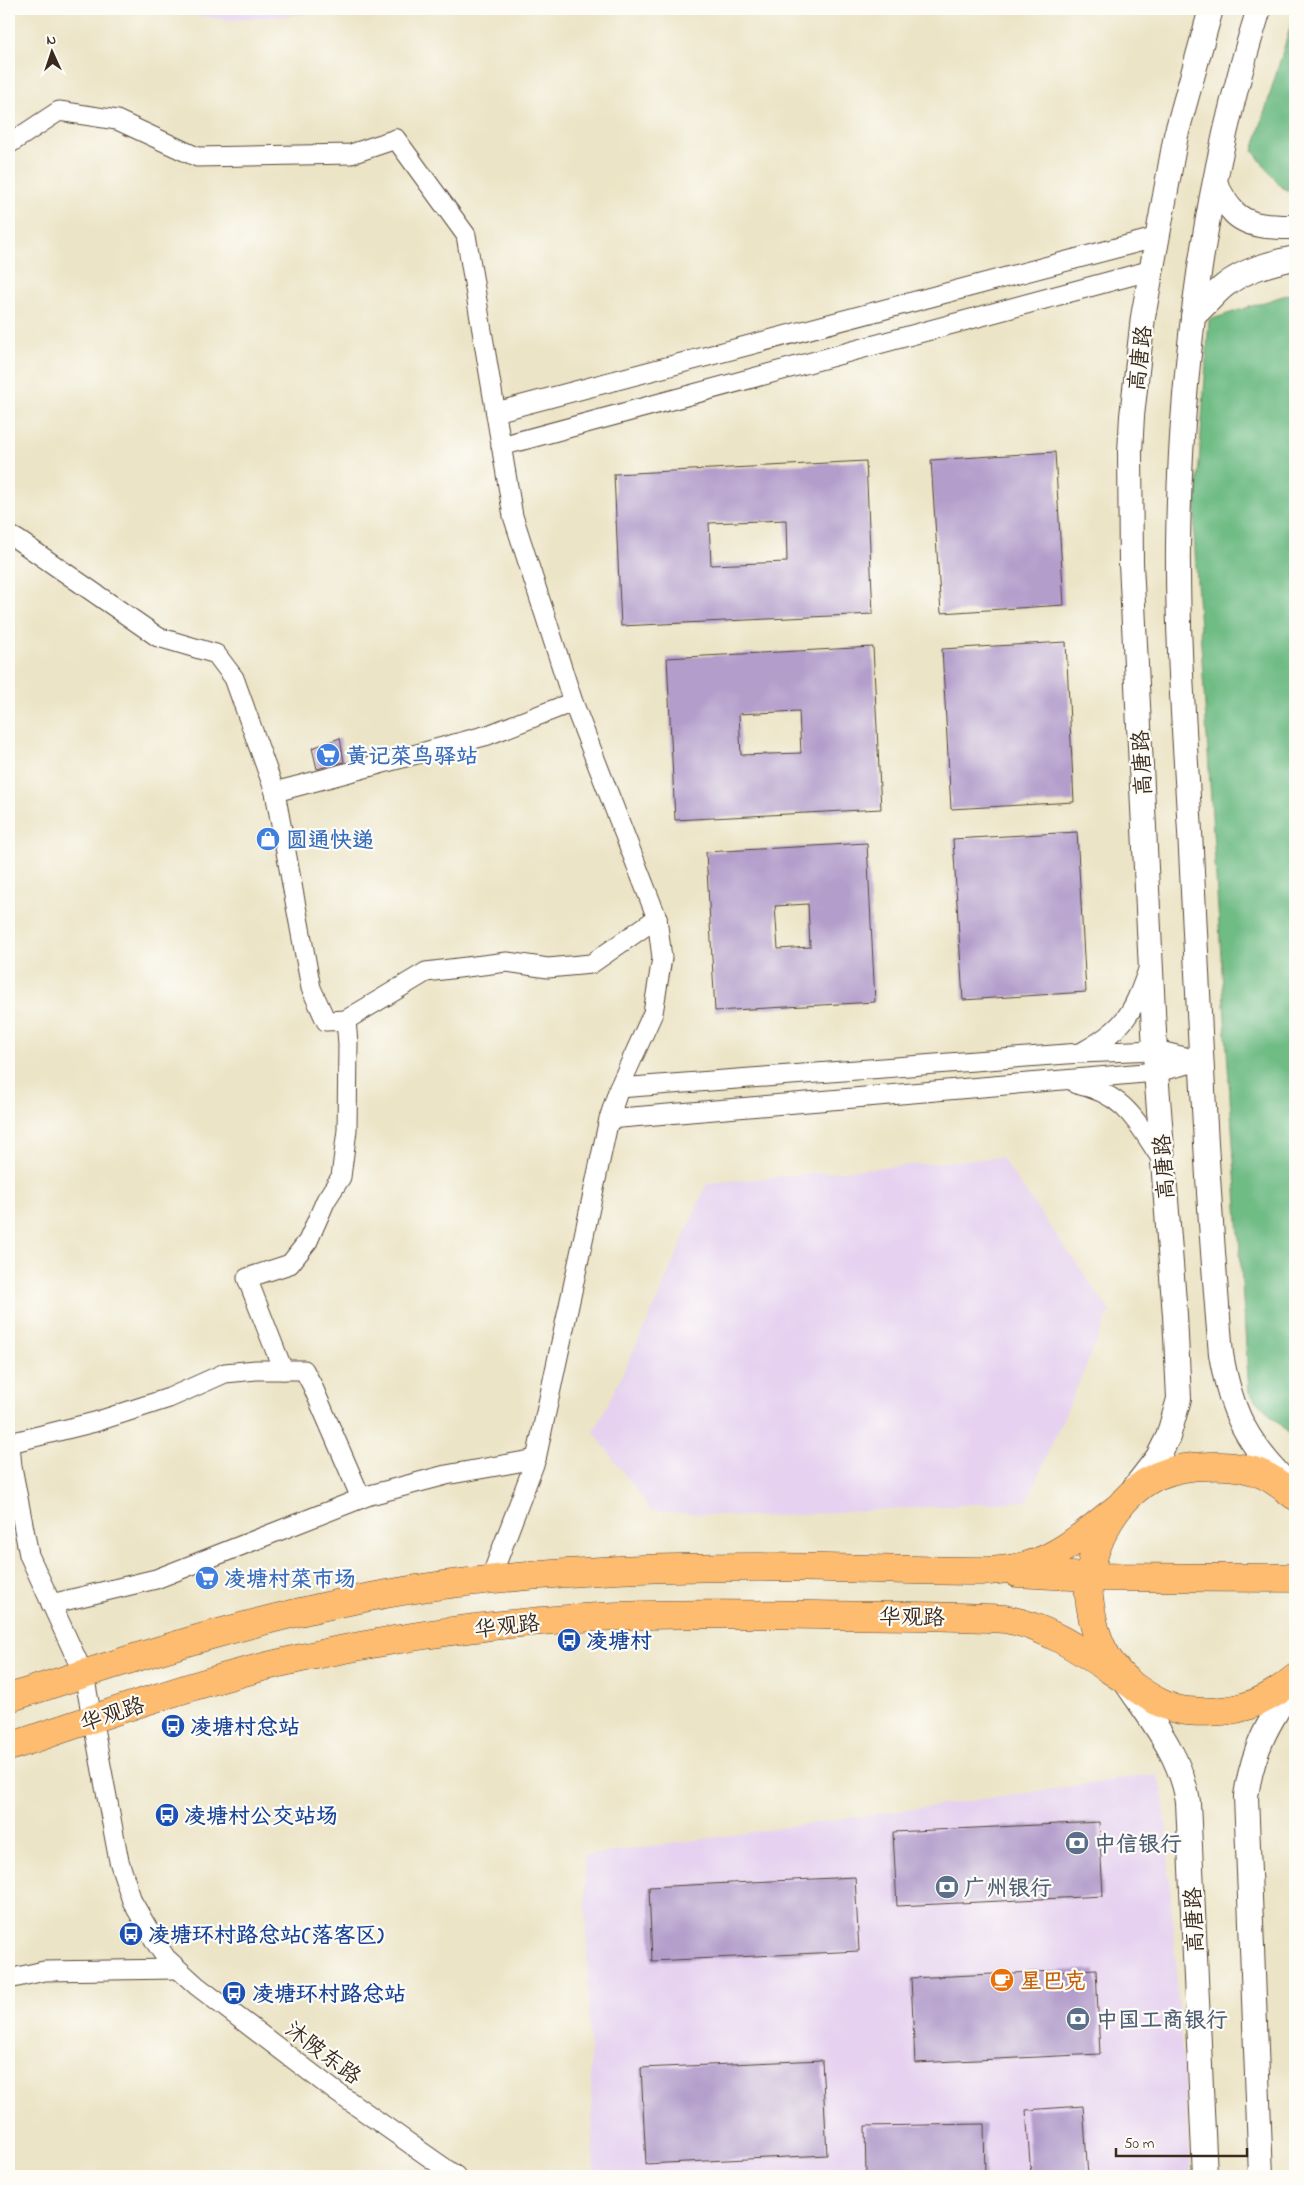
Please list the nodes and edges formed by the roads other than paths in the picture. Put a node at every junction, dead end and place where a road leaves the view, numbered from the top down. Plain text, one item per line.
1 (1211, 9) edge
2 (1260, 9) edge
3 (9, 144) edge
4 (1215, 183) junction
5 (1295, 227) edge
6 (1158, 237) junction
7 (1295, 258) edge
8 (1152, 270) junction
9 (1193, 316) junction
10 (496, 412) junction
11 (501, 446) junction
12 (9, 536) edge
13 (573, 702) junction
14 (274, 792) junction
15 (657, 918) junction
16 (1152, 959) junction
17 (346, 1020) junction
18 (1080, 1053) junction
19 (1156, 1061) junction
20 (1202, 1061) junction
21 (1060, 1081) junction
22 (619, 1088) junction
23 (609, 1119) junction
24 (1162, 1160) junction
25 (283, 1370) junction
26 (9, 1443) edge
27 (536, 1459) junction
28 (1295, 1492) edge
29 (1295, 1496) edge
30 (13, 1498) edge
31 (361, 1498) junction
32 (1120, 1507) junction
33 (989, 1571) junction
34 (1090, 1577) junction
35 (1295, 1578) edge
36 (490, 1580) junction
37 (51, 1604) junction
38 (84, 1675) junction
39 (1295, 1678) edge
40 (1125, 1680) junction
41 (1295, 1683) edge
42 (9, 1698) edge
43 (93, 1718) junction
44 (9, 1747) edge
45 (178, 1968) junction
46 (9, 1979) edge
47 (456, 2176) edge
48 (1205, 2176) edge
49 (1261, 2176) edge

1 - 6 street, 高唐路
2 - 4 street, 高唐路
3 - 10 street
4 - 5 street
4 - 9 street, 高唐路
6 - 8 street, 高唐路
6 - 10 street
7 - 9 street
8 - 11 street
8 - 16 street, 高唐路
9 - 20 street, 高唐路
10 - 11 street
11 - 13 street
12 - 14 street
13 - 14 street
13 - 15 street
14 - 17 street
15 - 17 street
15 - 22 street
16 - 18 street
16 - 19 street, 高唐路
17 - 25 street
18 - 19 street
18 - 22 street
19 - 20 street
19 - 21 street
19 - 24 street, 高唐路
20 - 28 street, 高唐路
21 - 23 street
21 - 24 street
22 - 23 street
23 - 27 street
24 - 32 street, 高唐路
25 - 26 street
25 - 31 street
26 - 30 street, 沐陂东路
27 - 31 street
27 - 36 street
29 - 32 main road
30 - 37 street, 沐陂东路
31 - 37 street
32 - 33 main road, 华观路
32 - 34 main road
33 - 34 main road
33 - 36 main road, 华观路
34 - 35 main road
34 - 40 main road
36 - 38 main road, 华观路
37 - 38 street, 沐陂东路
38 - 42 main road, 华观路
38 - 43 street, 沐陂东路
39 - 40 main road
40 - 43 main road, 华观路
40 - 48 street, 高唐路
41 - 49 street
43 - 44 main road, 华观路
43 - 45 street, 沐陂东路
45 - 46 street
45 - 47 street, 沐陂东路

